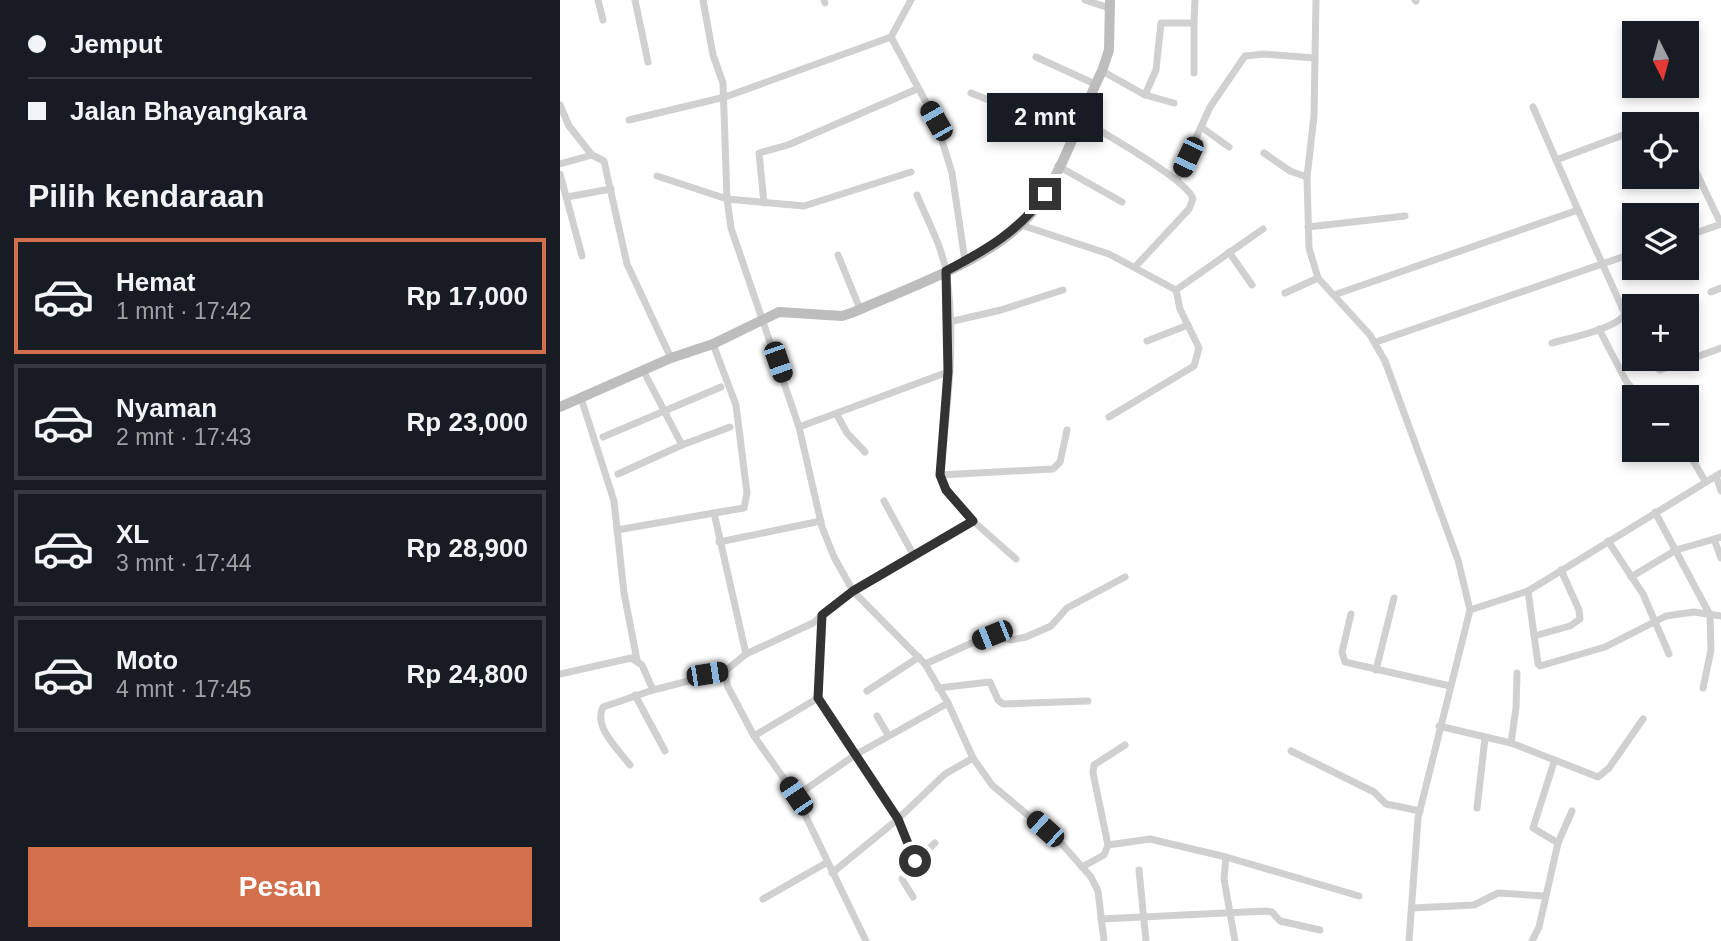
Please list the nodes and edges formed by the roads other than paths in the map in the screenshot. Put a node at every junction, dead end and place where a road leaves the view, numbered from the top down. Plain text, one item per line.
1 (598, 0) edge
2 (635, 0) edge
3 (704, 0) edge
4 (911, 0) edge
5 (1085, 0) edge
6 (1195, 0) edge
7 (1316, 0) edge
8 (1109, 4) edge
9 (603, 20) dead end
10 (1194, 23) junction
11 (891, 37) junction
12 (1036, 57) dead end
13 (1314, 58) junction
14 (648, 62) dead end
15 (1102, 71) junction
16 (1194, 73) dead end
17 (1095, 84) junction
18 (917, 89) junction
19 (971, 93) dead end
20 (1145, 95) junction
21 (724, 97) junction
22 (1174, 103) dead end
23 (560, 105) edge
24 (1533, 107) dead end
25 (1079, 118) junction
26 (629, 120) dead end
27 (1201, 127) junction
28 (1073, 133) junction
29 (1622, 135) edge
30 (1229, 148) dead end
31 (1264, 153) dead end
32 (592, 155) junction
33 (1556, 160) junction
34 (560, 164) edge
35 (1058, 166) junction
36 (911, 172) dead end
37 (560, 174) edge
38 (657, 176) dead end
39 (1307, 177) junction
40 (1699, 178) edge
41 (1177, 180) junction
42 (611, 189) junction
43 (917, 195) dead end
44 (567, 197) junction
45 (727, 199) junction
46 (1122, 202) dead end
47 (764, 203) junction
48 (1578, 209) junction
49 (1405, 216) dead end
50 (1021, 225) junction
51 (1308, 227) junction
52 (1263, 229) dead end
53 (1699, 232) edge
54 (1229, 252) junction
55 (838, 255) dead end
56 (582, 256) dead end
57 (1622, 258) edge
58 (965, 261) junction
59 (1604, 265) junction
60 (1135, 267) junction
61 (946, 271) junction
62 (1318, 278) junction
63 (1252, 285) dead end
64 (1721, 288) edge
65 (1063, 290) dead end
66 (1176, 290) junction
67 (1711, 292) dead end
68 (1285, 293) dead end
69 (1334, 295) junction
70 (860, 309) junction
71 (763, 318) junction
72 (949, 322) junction
73 (1188, 325) junction
74 (1599, 329) junction
75 (1147, 341) dead end
76 (1376, 342) junction
77 (1552, 343) dead end
78 (712, 344) junction
79 (1721, 348) edge
80 (1699, 356) edge
81 (671, 358) junction
82 (644, 372) junction
83 (948, 372) junction
84 (1630, 385) edge
85 (721, 387) dead end
86 (581, 398) junction
87 (560, 407) edge
88 (665, 411) junction
89 (837, 415) junction
90 (1109, 417) dead end
91 (730, 427) dead end
92 (799, 427) junction
93 (1067, 430) dead end
94 (603, 437) dead end
95 (682, 445) junction
96 (865, 452) dead end
97 (1694, 462) edge
98 (618, 474) dead end
99 (1718, 474) edge
100 (940, 475) junction
101 (1705, 481) junction
102 (1721, 491) edge
103 (884, 501) dead end
104 (1655, 512) junction
105 (713, 513) junction
106 (821, 521) junction
107 (973, 521) junction
108 (617, 530) junction
109 (1717, 538) edge
110 (1608, 541) junction
111 (719, 542) junction
112 (1676, 550) junction
113 (914, 556) junction
114 (1721, 558) edge
115 (1016, 559) dead end
116 (1561, 570) junction
117 (1125, 577) dead end
118 (1631, 577) junction
119 (1528, 590) junction
120 (853, 591) junction
121 (1394, 598) dead end
122 (1470, 610) junction
123 (1351, 614) dead end
124 (822, 615) junction
125 (1710, 615) junction
126 (1721, 616) edge
127 (1655, 620) junction
128 (1534, 636) junction
129 (746, 654) junction
130 (1669, 654) dead end
131 (919, 657) junction
132 (636, 660) junction
133 (925, 664) junction
134 (1376, 670) junction
135 (724, 672) junction
136 (1517, 673) dead end
137 (560, 674) edge
138 (1450, 686) junction
139 (938, 688) junction
140 (1703, 688) dead end
141 (653, 690) junction
142 (867, 691) dead end
143 (635, 695) junction
144 (818, 698) junction
145 (1088, 701) dead end
146 (948, 703) junction
147 (877, 716) dead end
148 (1643, 719) dead end
149 (1439, 726) junction
150 (888, 735) junction
151 (754, 736) junction
152 (1485, 738) junction
153 (1511, 743) junction
154 (1125, 745) dead end
155 (665, 751) dead end
156 (1291, 751) dead end
157 (855, 755) junction
158 (973, 758) junction
159 (1554, 762) junction
160 (630, 765) dead end
161 (796, 796) junction
162 (1477, 807) dead end
163 (1572, 810) dead end
164 (1420, 811) junction
165 (898, 819) junction
166 (935, 843) dead end
167 (1558, 843) junction
168 (1108, 845) junction
169 (1226, 857) junction
170 (915, 861) junction
171 (826, 863) junction
172 (1082, 867) junction
173 (1139, 870) dead end
174 (832, 873) junction
175 (1359, 896) dead end
176 (1544, 896) junction
177 (913, 897) dead end
178 (763, 900) dead end
179 (1412, 908) junction
180 (1231, 913) junction
181 (1143, 917) junction
182 (1101, 919) junction
183 (1320, 930) dead end
184 (866, 941) edge
185 (1104, 941) edge
186 (1146, 941) edge
187 (1235, 941) edge
188 (1409, 941) edge
189 (1532, 941) edge

1 - 9 street
2 - 14 street
3 - 21 street
4 - 11 street
5 - 8 street
6 - 10 street
7 - 13 street
8 - 15 street
10 - 16 street
10 - 20 street
11 - 18 street
11 - 21 street
12 - 17 street
13 - 27 street
13 - 39 street
15 - 17 street
15 - 20 street
17 - 25 street
18 - 47 street
18 - 58 street
19 - 28 street
20 - 22 street
21 - 26 street
21 - 45 street
23 - 32 street
24 - 33 street
25 - 28 street
25 - 41 street
27 - 30 street
27 - 41 street
28 - 35 street
29 - 33 street
31 - 39 street
32 - 34 street
32 - 42 street
33 - 48 street
35 - 46 street
35 - 50 street
36 - 47 street
37 - 44 street
38 - 45 street
39 - 51 street
40 - 53 street
41 - 60 street
42 - 44 street
42 - 81 street
43 - 61 street
44 - 56 street
45 - 47 street
45 - 71 street
48 - 59 street
48 - 69 street
49 - 51 street
50 - 58 street
50 - 60 street
51 - 62 street
52 - 54 street
54 - 63 street
54 - 66 street
55 - 70 street
57 - 59 street
58 - 61 street
59 - 74 street
59 - 76 street
60 - 66 street
61 - 70 street
61 - 72 street
62 - 68 street
62 - 69 street
64 - 67 street
65 - 72 street
66 - 73 street
69 - 76 street
70 - 71 street
71 - 78 street
71 - 92 street
72 - 83 street
73 - 75 street
73 - 90 street
74 - 77 street
74 - 84 street
76 - 122 street
78 - 81 street
78 - 105 street
79 - 80 street
81 - 82 street
82 - 86 street
82 - 88 street
83 - 89 street
83 - 100 street
85 - 88 street
86 - 87 street
86 - 108 street
88 - 94 street
88 - 95 street
89 - 92 street
89 - 96 street
91 - 95 street
92 - 106 street
93 - 100 street
95 - 98 street
97 - 101 street
99 - 101 street
99 - 102 street
100 - 107 street
101 - 104 street
103 - 113 street
104 - 110 street
104 - 112 street
105 - 108 street
105 - 111 street
106 - 111 street
106 - 120 street
107 - 113 street
107 - 115 street
108 - 132 street
109 - 112 street
109 - 114 street
110 - 116 street
110 - 118 street
111 - 129 street
112 - 118 street
112 - 125 street
113 - 120 street
116 - 119 street
116 - 128 street
117 - 133 street
118 - 127 street
119 - 122 street
119 - 128 street
120 - 124 street
120 - 131 street
121 - 134 street
122 - 138 street
123 - 134 street
124 - 129 street
124 - 144 street
125 - 126 street
125 - 127 street
125 - 140 street
127 - 128 street
127 - 130 street
129 - 135 street
131 - 133 street
131 - 142 street
132 - 137 street
132 - 141 street
133 - 139 street
134 - 138 street
135 - 141 street
135 - 151 street
136 - 153 street
138 - 149 street
139 - 145 street
139 - 146 street
141 - 143 street
143 - 155 street
143 - 160 street
144 - 151 street
144 - 157 street
146 - 150 street
146 - 158 street
147 - 150 street
148 - 159 street
149 - 152 street
149 - 164 street
150 - 157 street
151 - 161 street
152 - 153 street
152 - 162 street
153 - 159 street
154 - 168 street
156 - 164 street
157 - 161 street
157 - 165 street
158 - 165 street
158 - 172 street
159 - 167 street
161 - 171 street
163 - 167 street
164 - 179 street
165 - 170 street
165 - 174 street
166 - 170 street
167 - 176 street
168 - 169 street
168 - 172 street
169 - 175 street
169 - 180 street
170 - 177 street
171 - 174 street
171 - 178 street
172 - 182 street
173 - 181 street
174 - 184 street
176 - 179 street
176 - 189 street
179 - 188 street
180 - 181 street
180 - 183 street
180 - 187 street
181 - 182 street
181 - 186 street
182 - 185 street

